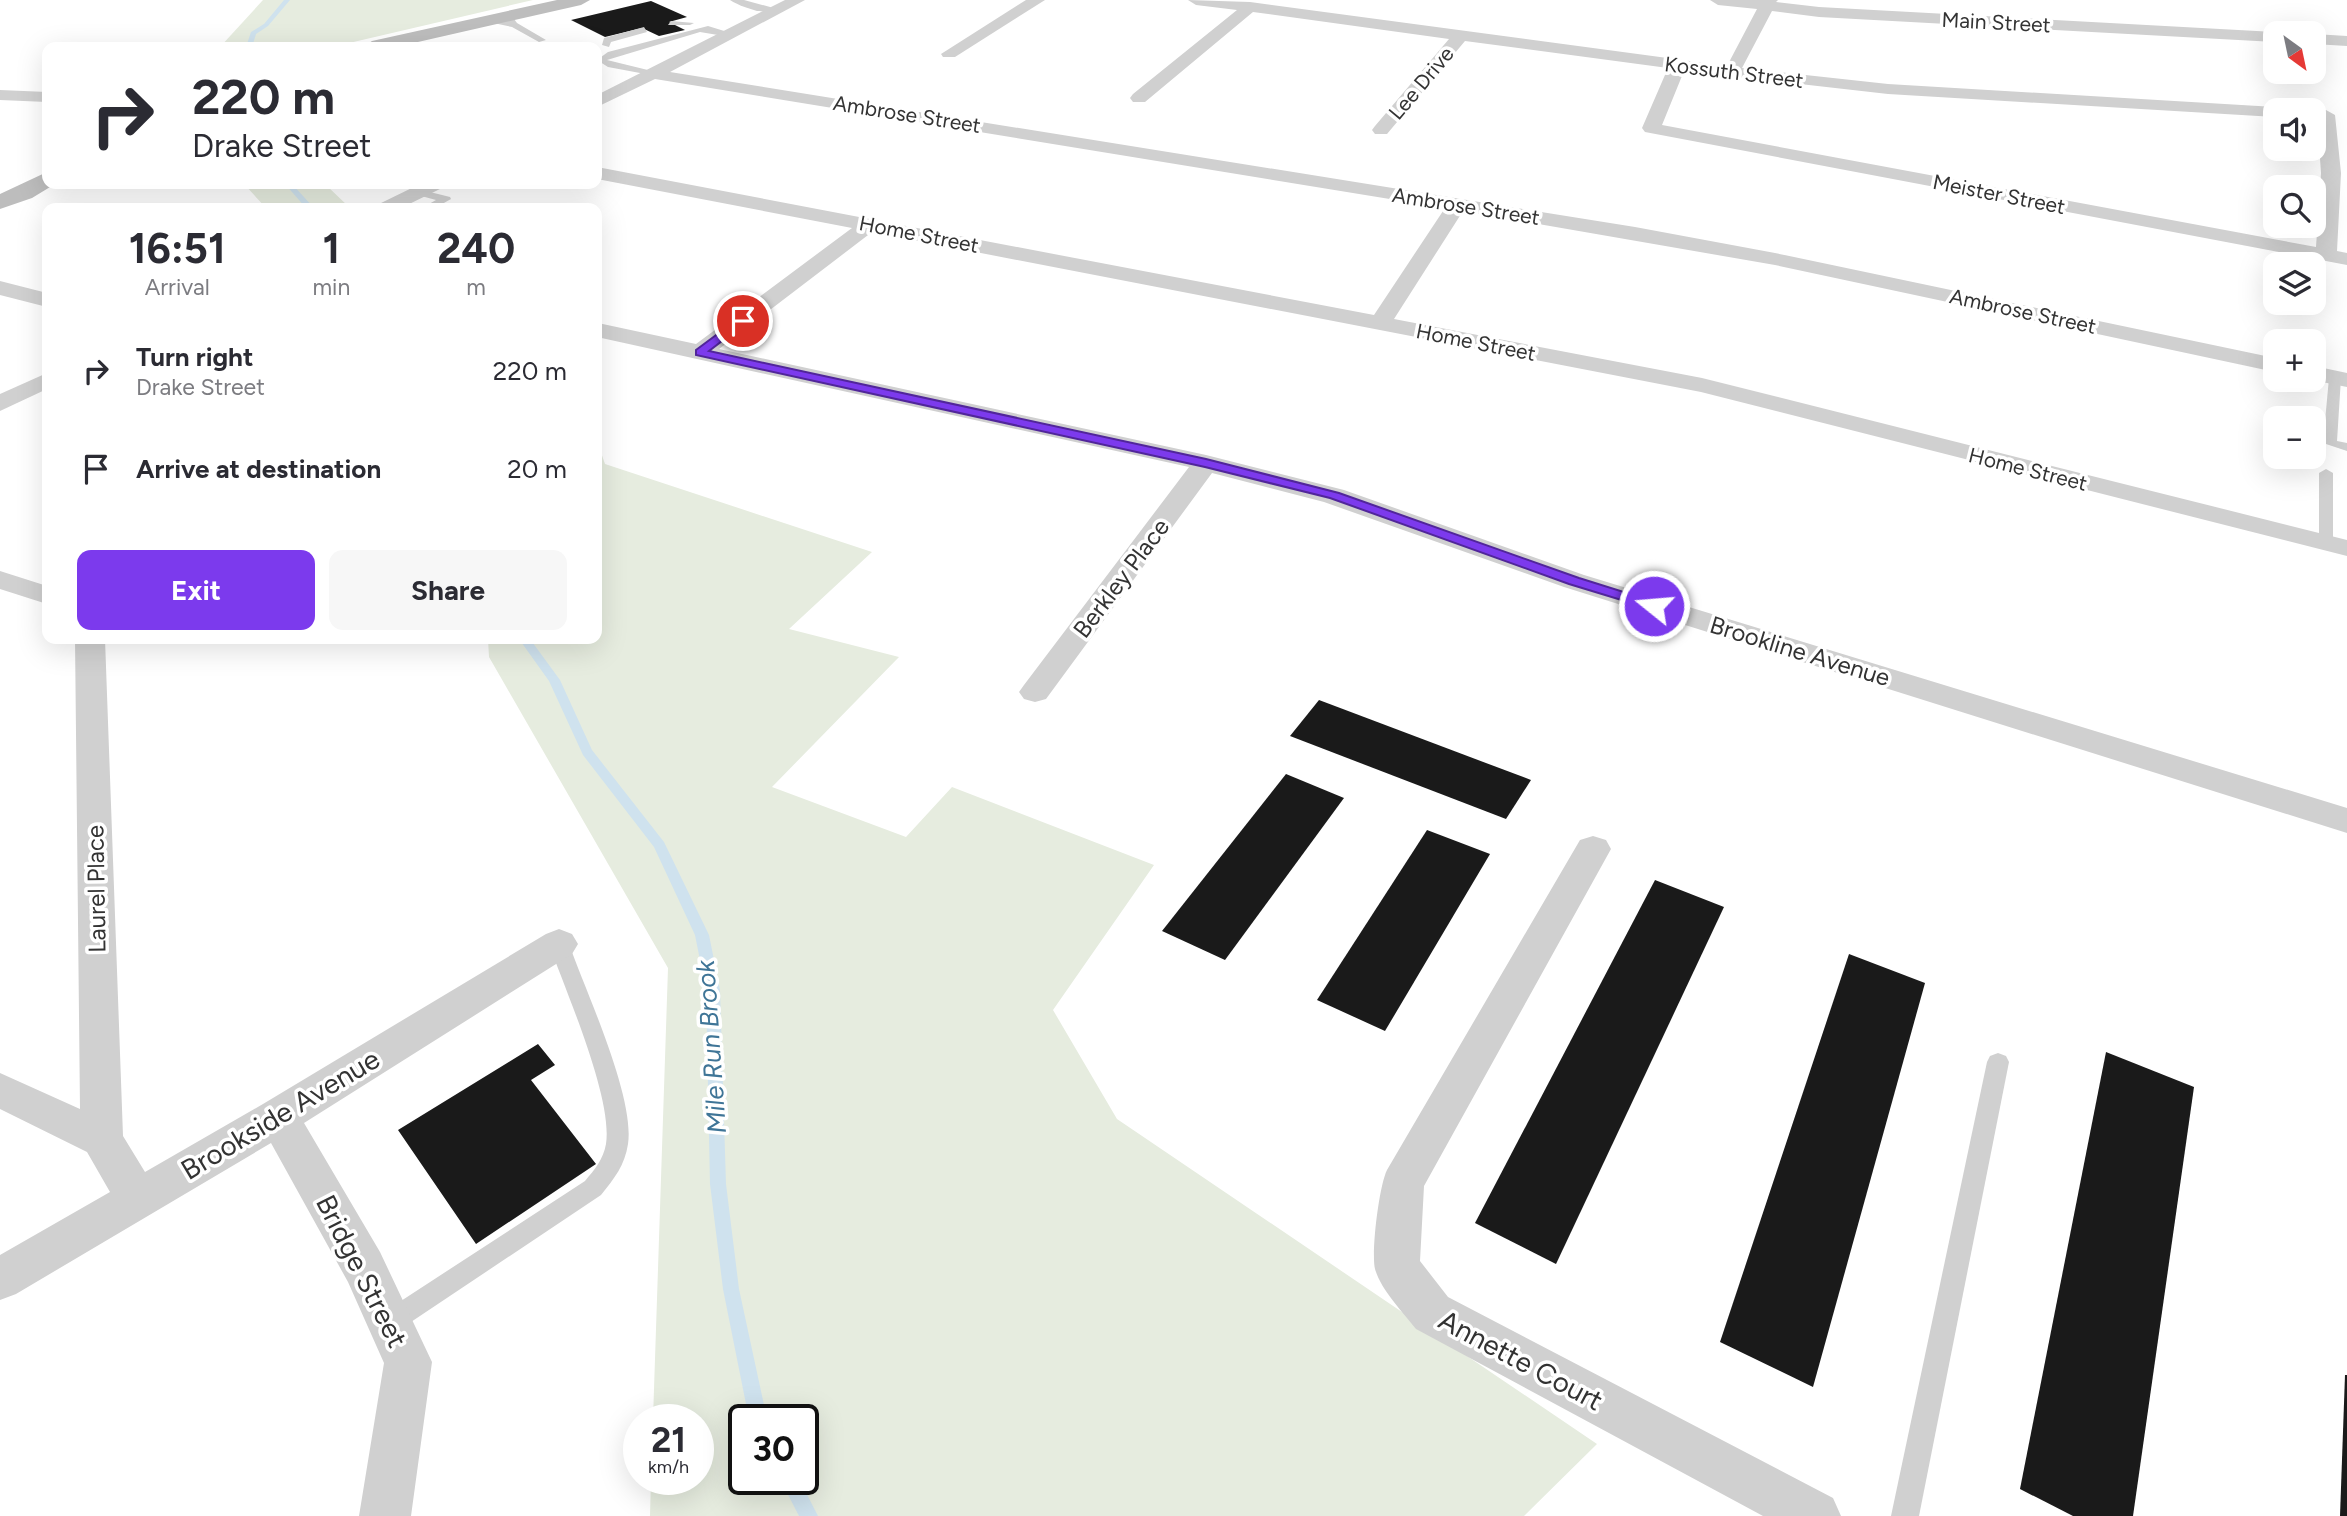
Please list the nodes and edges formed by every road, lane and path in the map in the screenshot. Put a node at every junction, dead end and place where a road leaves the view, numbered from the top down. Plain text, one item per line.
1 (581, 0) edge
2 (735, 0) edge
3 (750, 0) edge
4 (1037, 0) edge
5 (1196, 0) edge
6 (1718, 0) edge
7 (1769, 3) edge
8 (787, 5) edge
9 (1250, 7) junction
10 (511, 21) junction
11 (676, 25) dead end
12 (699, 26) junction
13 (649, 32) dead end
14 (730, 34) junction
15 (1461, 36) junction
16 (2263, 36) edge
17 (542, 40) dead end
18 (2326, 40) edge
19 (2347, 41) edge
20 (394, 42) edge
21 (609, 50) junction
22 (949, 54) dead end
23 (602, 60) edge
24 (602, 62) edge
25 (1678, 65) junction
26 (1732, 72) junction
27 (653, 74) junction
28 (0, 95) edge
29 (42, 97) edge
30 (1139, 98) dead end
31 (602, 100) edge
32 (2263, 111) edge
33 (2326, 115) edge
34 (2347, 117) edge
35 (1381, 130) dead end
36 (2326, 147) edge
37 (602, 174) edge
38 (42, 181) edge
39 (427, 195) edge
40 (0, 202) edge
41 (402, 203) edge
42 (1457, 205) junction
43 (870, 224) junction
44 (2310, 252) edge
45 (2326, 255) joint
46 (2347, 259) edge
47 (0, 288) edge
48 (42, 299) edge
49 (1380, 323) junction
50 (602, 331) edge
51 (700, 353) junction
52 (2263, 362) edge
53 (2332, 377) edge
54 (42, 383) edge
55 (0, 404) edge
56 (2347, 446) edge
57 (1206, 463) junction
58 (2326, 473) dead end
59 (2337, 546) edge
60 (0, 580) edge
61 (42, 594) edge
62 (89, 644) edge
63 (1035, 692) dead end
64 (2347, 821) edge
65 (1593, 849) dead end
66 (559, 944) joint
67 (1998, 1062) dead end
68 (0, 1090) edge
69 (278, 1117) junction
70 (102, 1139) junction
71 (137, 1198) junction
72 (0, 1279) edge
73 (390, 1322) junction
74 (384, 1516) edge
75 (1815, 1516) edge
76 (1905, 1516) edge

1 - 10 main road
2 - 8 lane
3 - 8 lane
4 - 22 street
5 - 9 street, Kossuth Street
6 - 7 street, Main Street
7 - 16 street, Main Street
7 - 26 street
8 - 14 street
9 - 15 street, Kossuth Street
9 - 30 street
10 - 17 lane
10 - 20 main road
11 - 12 lane
12 - 14 lane
12 - 21 lane
13 - 21 lane
14 - 27 street
15 - 25 street, Kossuth Street
15 - 35 street, Lee Drive
18 - 19 street
21 - 23 lane
24 - 27 lane
25 - 26 street, Kossuth Street
25 - 44 street, Meister Street
26 - 32 street, Kossuth Street
27 - 31 street
27 - 42 street, Ambrose Street
28 - 29 street
33 - 34 street
36 - 45 street
37 - 43 street, Home Street
38 - 40 main road
39 - 41 street
42 - 49 street
42 - 52 street, Ambrose Street
43 - 49 street, Home Street
43 - 51 street
45 - 46 street, Meister Street
47 - 48 street
49 - 59 street, Home Street
50 - 51 street, Brookline Avenue
51 - 57 street, Brookline Avenue
53 - 56 lane
54 - 55 street
57 - 63 street, Berkley Place
57 - 64 street, Brookline Avenue
58 - 59 lane
60 - 61 street
62 - 70 street, Laurel Place
65 - 75 street, Annette Court
66 - 69 street, Brookside Avenue
66 - 73 lane
67 - 76 lane
68 - 70 street
69 - 71 street, Brookside Avenue
69 - 73 street, Bridge Street
70 - 71 street
71 - 72 street, Brookside Avenue
73 - 74 street, Bridge Street

